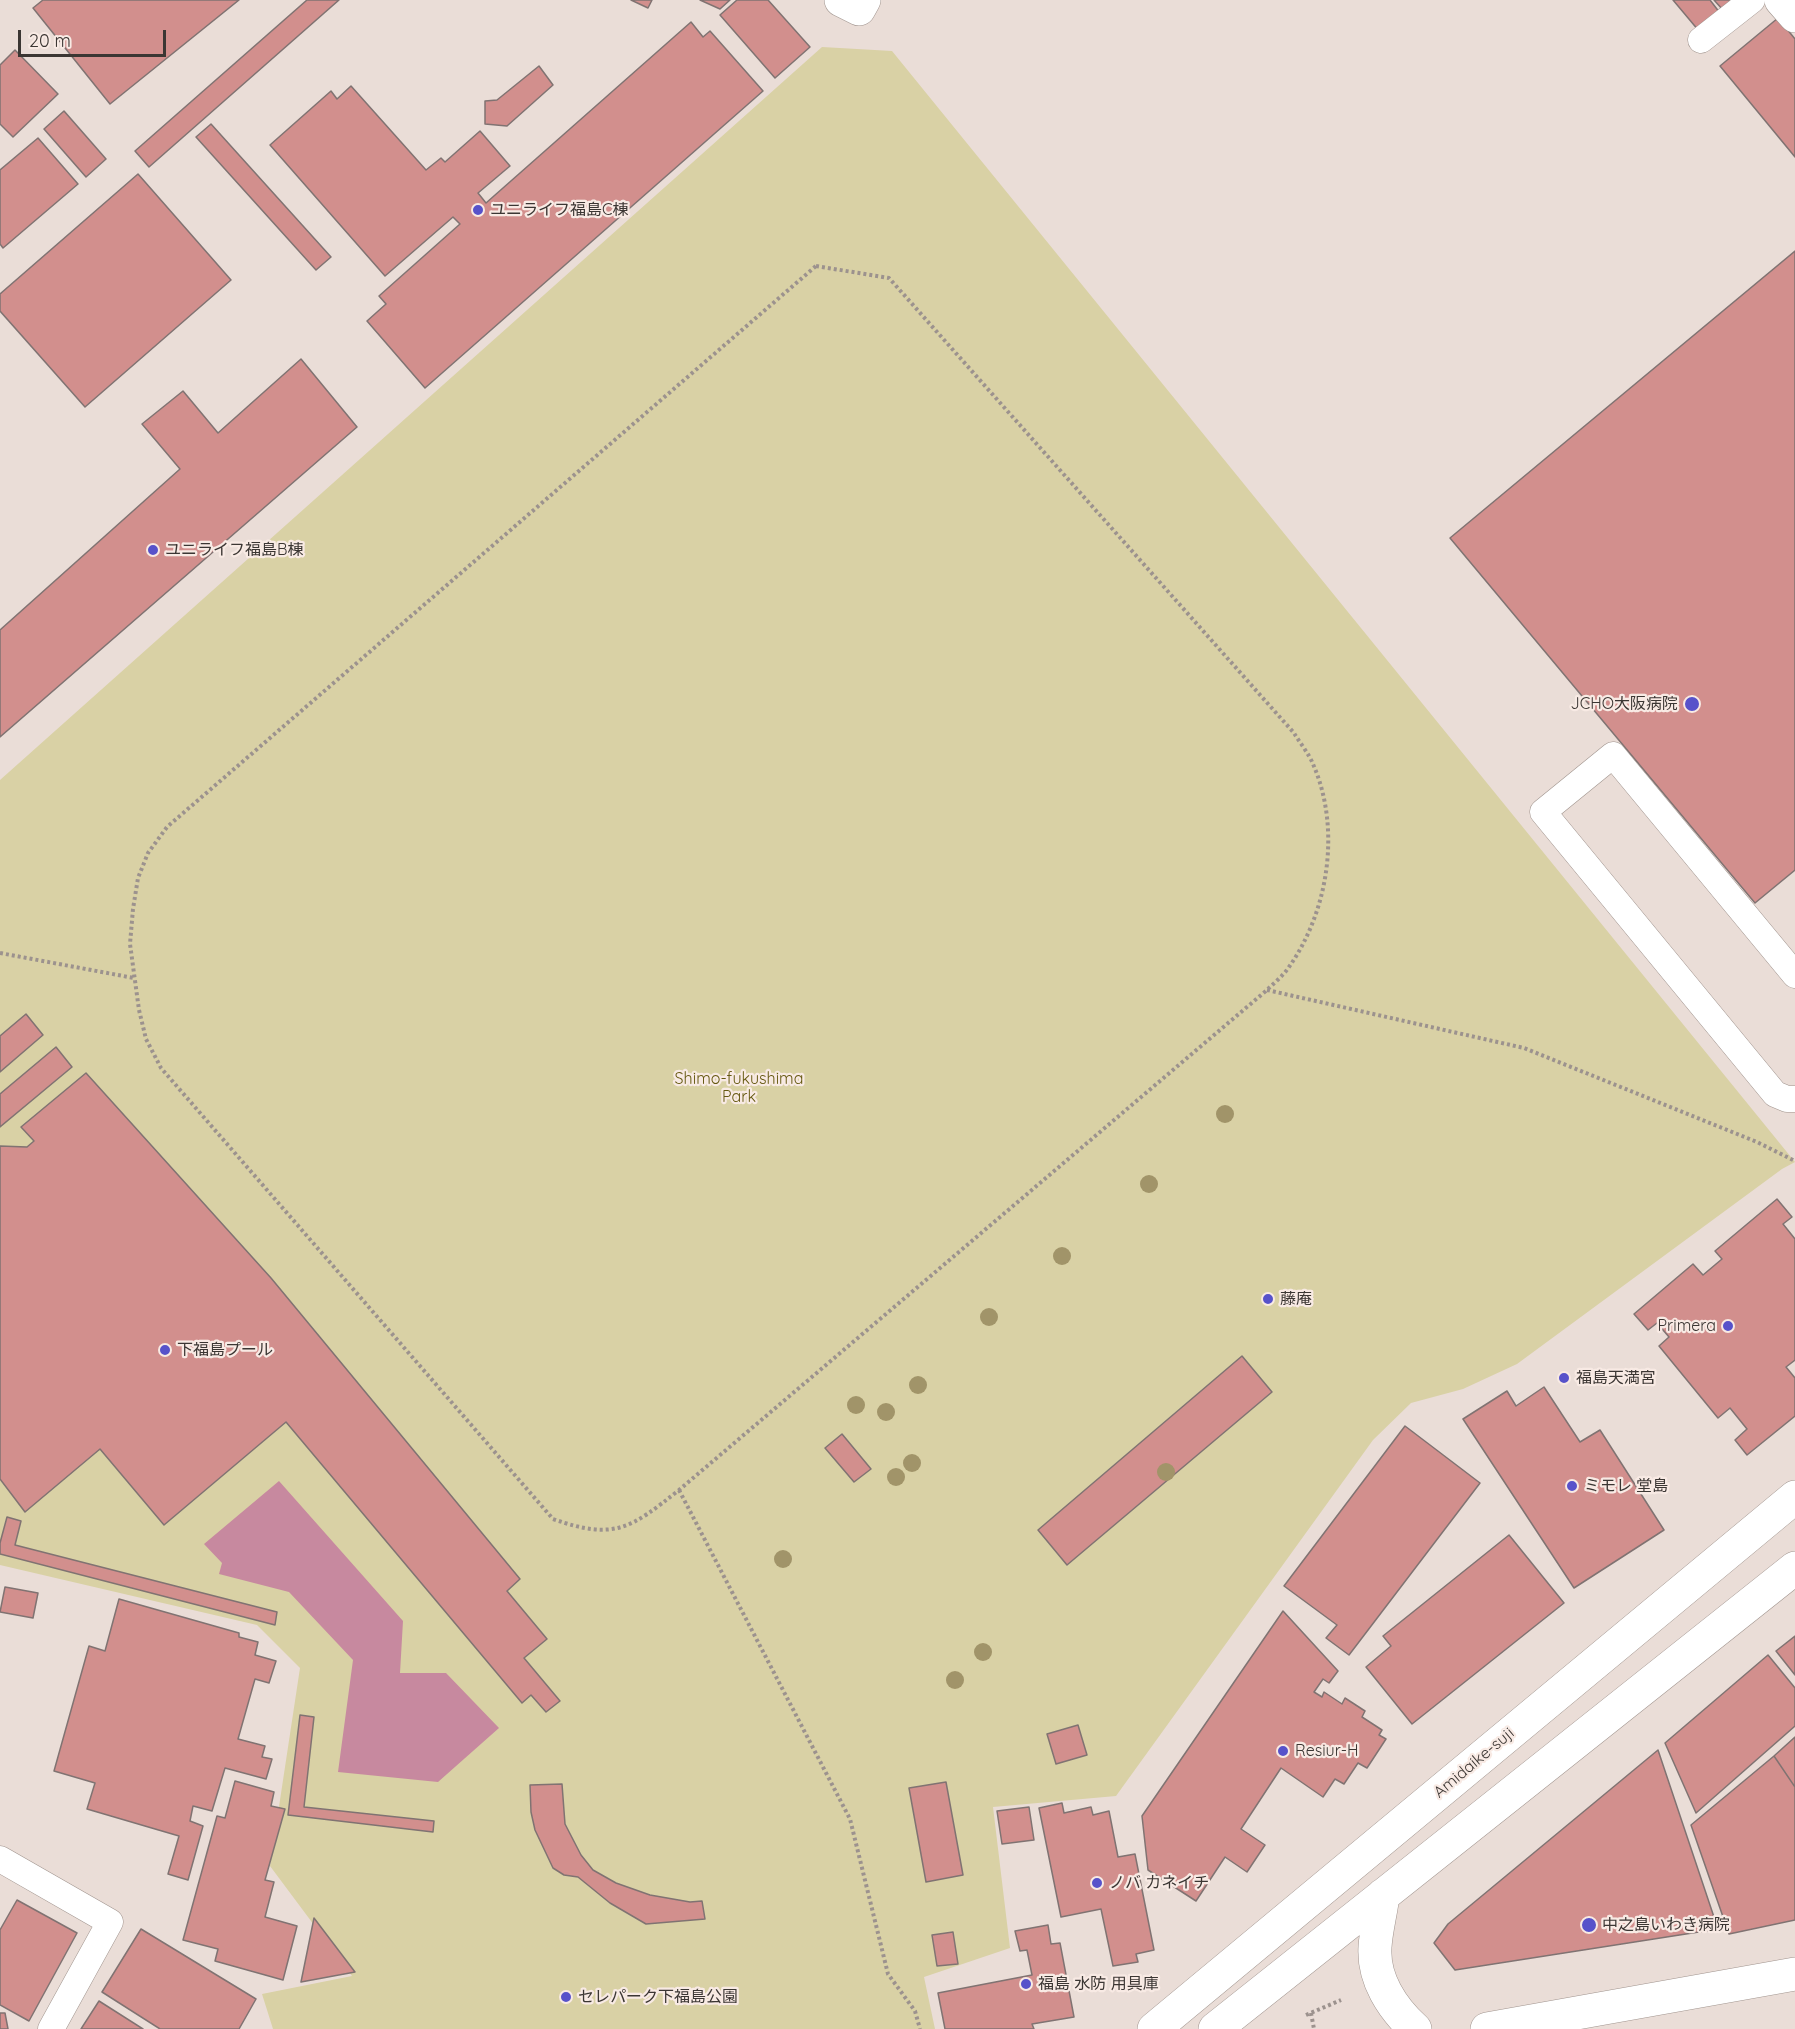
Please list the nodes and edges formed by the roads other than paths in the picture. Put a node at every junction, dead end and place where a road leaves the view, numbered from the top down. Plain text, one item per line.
1 (1752, 0) edge
2 (1781, 0) edge
3 (1795, 16) edge
4 (1701, 40) dead end
5 (1795, 975) edge
6 (1795, 1099) edge
7 (1795, 1497) edge
8 (1795, 1569) edge
9 (0, 1859) edge
10 (1383, 1895) junction
11 (1795, 1974) edge
12 (51, 2029) edge
13 (1154, 2029) edge
14 (1215, 2029) edge
15 (1415, 2029) edge
16 (1487, 2029) edge

1 - 4 lane
2 - 3 street
5 - 6 lane
7 - 13 street, Amidaike-suji
8 - 10 street
9 - 12 lane
10 - 14 street
10 - 15 street
11 - 16 street

